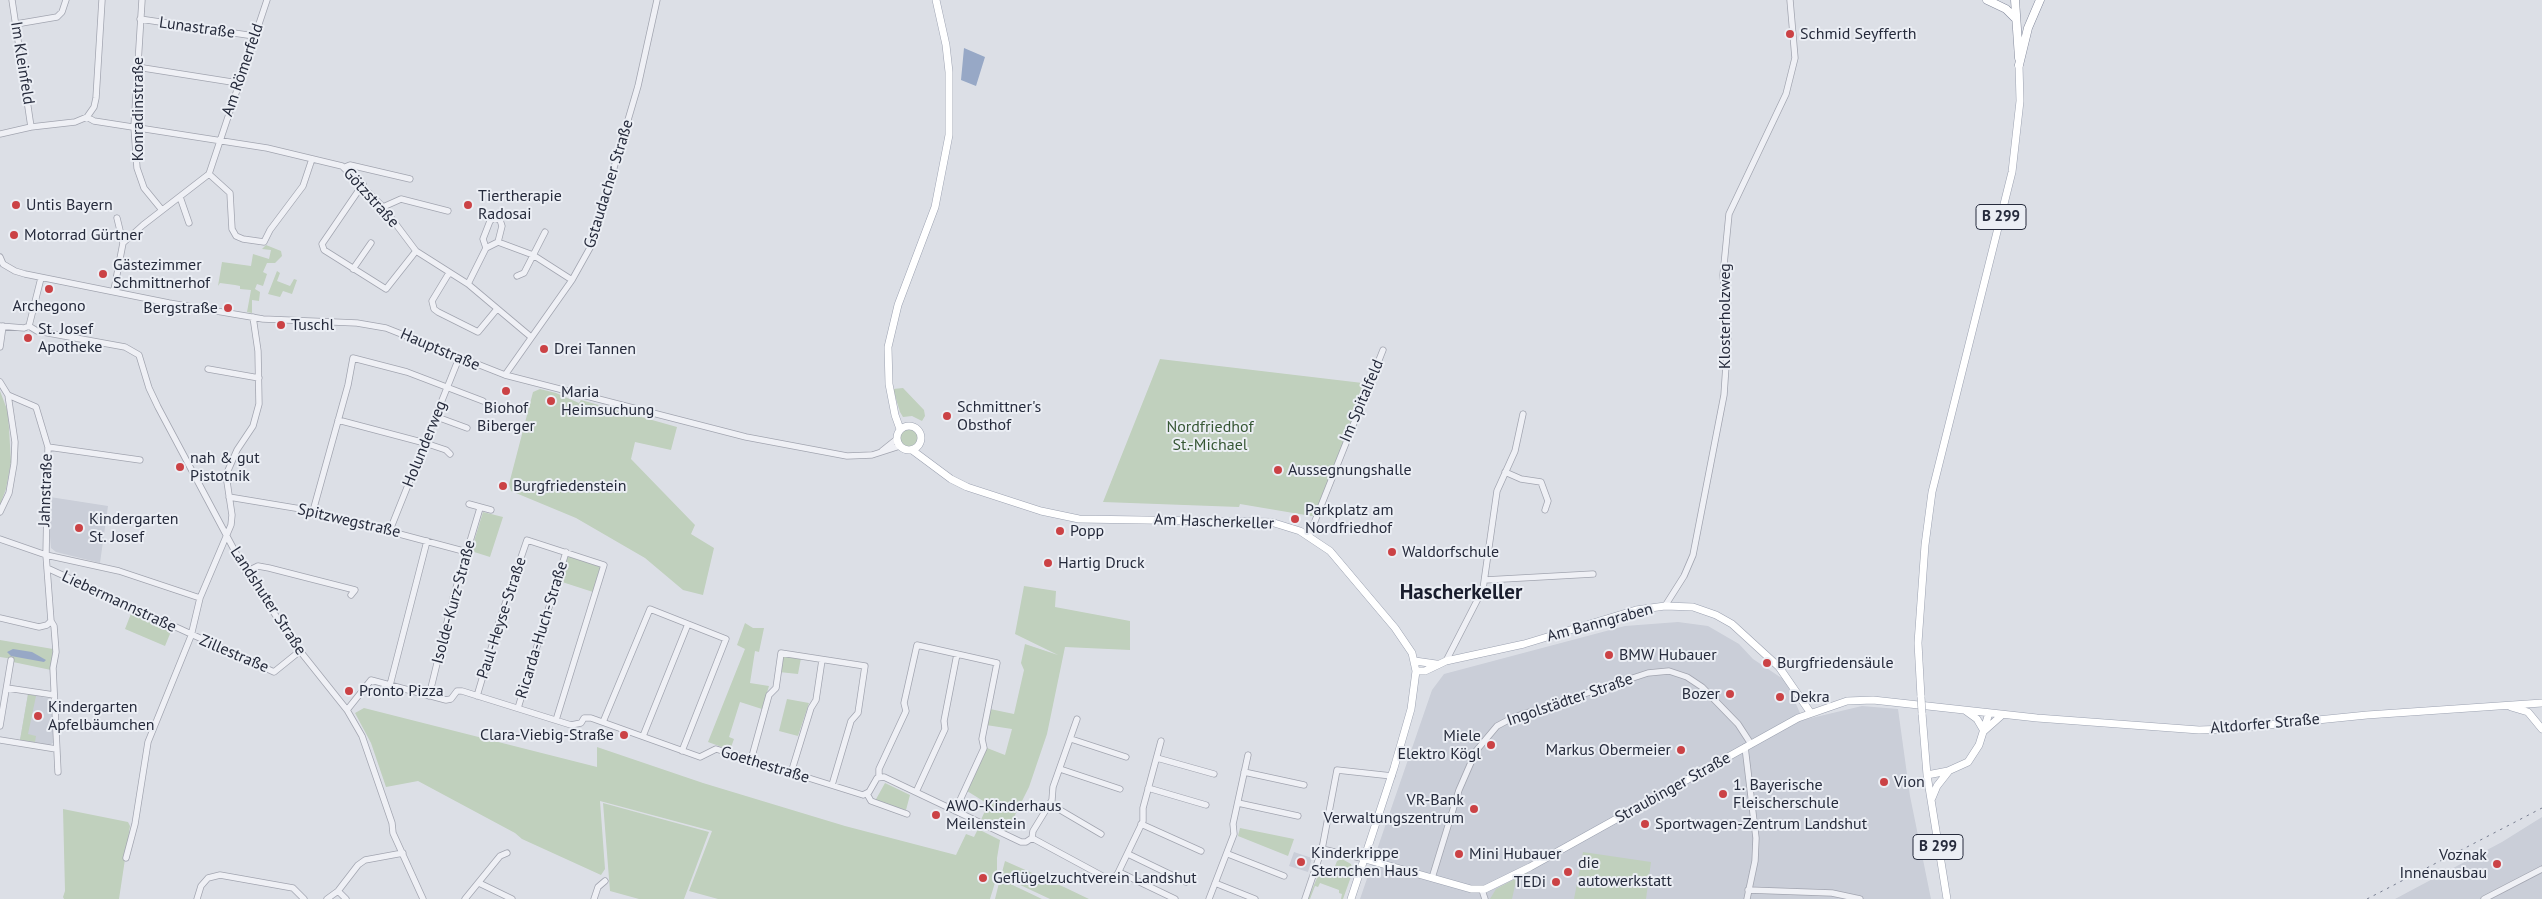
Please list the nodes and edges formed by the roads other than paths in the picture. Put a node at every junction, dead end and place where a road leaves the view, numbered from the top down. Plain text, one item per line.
1 (12, 0) edge
2 (66, 0) edge
3 (102, 0) edge
4 (142, 0) edge
5 (267, 0) edge
6 (657, 0) edge
7 (936, 0) edge
8 (1790, 0) edge
9 (1987, 0) edge
10 (2015, 0) edge
11 (2040, 0) edge
12 (2014, 18) junction
13 (140, 19) junction
14 (16, 24) junction
15 (254, 36) junction
16 (2019, 65) junction
17 (137, 67) junction
18 (238, 83) junction
19 (87, 117) junction
20 (32, 127) junction
21 (134, 127) junction
22 (0, 134) edge
23 (219, 140) junction
24 (312, 159) junction
25 (345, 167) junction
26 (209, 174) junction
27 (410, 179) dead end
28 (363, 184) junction
29 (180, 196) junction
30 (383, 207) junction
31 (162, 210) junction
32 (448, 211) dead end
33 (117, 218) dead end
34 (189, 222) dead end
35 (545, 232) dead end
36 (498, 242) junction
37 (123, 243) junction
38 (370, 243) dead end
39 (486, 248) junction
40 (416, 251) junction
41 (533, 255) junction
42 (0, 257) edge
43 (354, 269) junction
44 (449, 273) junction
45 (517, 276) dead end
46 (41, 278) junction
47 (572, 280) junction
48 (468, 284) junction
49 (114, 290) junction
50 (497, 309) junction
51 (253, 317) junction
52 (2, 326) edge
53 (29, 326) junction
54 (531, 337) junction
55 (0, 347) edge
56 (1384, 350) dead end
57 (459, 358) junction
58 (208, 369) dead end
59 (505, 375) junction
60 (259, 378) junction
61 (0, 382) edge
62 (447, 388) junction
63 (8, 395) junction
64 (483, 401) dead end
65 (1523, 414) dead end
66 (437, 416) junction
67 (338, 420) junction
68 (903, 427) junction
69 (467, 428) dead end
70 (426, 443) junction
71 (898, 443) junction
72 (48, 447) junction
73 (915, 447) junction
74 (450, 454) dead end
75 (140, 460) dead end
76 (1505, 472) junction
77 (229, 497) junction
78 (469, 504) dead end
79 (480, 508) junction
80 (491, 510) dead end
81 (1545, 510) dead end
82 (313, 511) junction
83 (0, 512) edge
84 (390, 530) junction
85 (226, 534) junction
86 (1309, 536) junction
87 (0, 539) edge
88 (427, 541) junction
89 (467, 552) junction
90 (566, 552) junction
91 (46, 554) junction
92 (47, 568) junction
93 (246, 572) junction
94 (1592, 574) dead end
95 (1485, 580) junction
96 (352, 595) dead end
97 (200, 598) junction
98 (1665, 606) junction
99 (0, 618) edge
100 (50, 621) junction
101 (688, 624) junction
102 (191, 636) junction
103 (300, 651) junction
104 (957, 654) junction
105 (11, 660) dead end
106 (822, 660) junction
107 (1415, 661) junction
108 (1442, 663) junction
109 (1416, 671) junction
110 (1425, 671) junction
111 (1416, 684) junction
112 (390, 685) junction
113 (7, 688) junction
114 (54, 695) junction
115 (429, 696) junction
116 (477, 696) junction
117 (2541, 704) edge
118 (2501, 706) junction
119 (518, 708) junction
120 (347, 710) junction
121 (1966, 710) junction
122 (1810, 712) junction
123 (1988, 713) junction
124 (2003, 714) junction
125 (1077, 719) dead end
126 (556, 720) junction
127 (2536, 720) junction
128 (603, 722) junction
129 (0, 726) edge
130 (2542, 728) edge
131 (1984, 731) junction
132 (644, 736) junction
133 (1071, 739) junction
134 (0, 740) edge
135 (1161, 741) dead end
136 (1748, 746) junction
137 (56, 749) junction
138 (682, 751) junction
139 (1248, 755) dead end
140 (1126, 757) dead end
141 (1157, 758) junction
142 (751, 760) junction
143 (1060, 768) junction
144 (1948, 771) junction
145 (58, 772) dead end
146 (1244, 772) junction
147 (1393, 772) junction
148 (791, 773) junction
149 (1214, 774) dead end
150 (1927, 776) junction
151 (879, 777) junction
152 (832, 785) junction
153 (1304, 785) dead end
154 (1148, 788) junction
155 (1120, 789) dead end
156 (916, 792) junction
157 (867, 794) junction
158 (1931, 802) junction
159 (1238, 803) junction
160 (1050, 804) junction
161 (1206, 805) dead end
162 (955, 811) junction
163 (907, 814) dead end
164 (1298, 816) dead end
165 (1141, 824) junction
166 (1101, 834) dead end
167 (1032, 838) junction
168 (1322, 848) junction
169 (1201, 852) dead end
170 (403, 853) junction
171 (507, 853) dead end
172 (1128, 854) junction
173 (1228, 854) junction
174 (126, 858) dead end
175 (1365, 859) junction
176 (2542, 869) edge
177 (1118, 873) junction
178 (1284, 876) dead end
179 (1432, 878) junction
180 (605, 881) dead end
181 (1186, 882) dead end
182 (1215, 882) junction
183 (479, 883) junction
184 (1482, 890) junction
185 (1748, 890) junction
186 (338, 892) junction
187 (197, 899) edge
188 (304, 899) edge
189 (327, 899) edge
190 (346, 899) edge
191 (423, 899) edge
192 (465, 899) edge
193 (512, 899) edge
194 (594, 899) edge
195 (1175, 899) edge
196 (1209, 899) edge
197 (1255, 899) edge
198 (1305, 899) edge
199 (1351, 899) edge
200 (1485, 899) edge
201 (1746, 899) edge
202 (1860, 899) edge
203 (1948, 899) edge
204 (2484, 899) edge

1 - 14 street, Im Kleinfeld
2 - 14 street
3 - 19 street
4 - 13 street, Konradinstraße
5 - 15 street, Am Römerfeld
6 - 47 street, Gstaudacher Straße
7 - 68 main road
8 - 98 street, Klosterholzweg
9 - 12 highway
10 - 12 highway
11 - 16 highway
12 - 16 highway
13 - 15 street, Lunastraße
13 - 17 street, Konradinstraße
14 - 20 street, Im Kleinfeld
15 - 18 street, Am Römerfeld
16 - 150 main road, B 299, bridge
17 - 18 street
17 - 21 street, Konradinstraße
18 - 23 street, Am Römerfeld
19 - 20 street
19 - 21 street, Götzstraße
20 - 22 street
21 - 23 street, Götzstraße
21 - 31 street, Konradinstraße
23 - 24 street, Götzstraße
23 - 26 street, Am Römerfeld
24 - 25 street, Götzstraße
24 - 26 street
25 - 27 street
25 - 28 street, Götzstraße
26 - 29 street
28 - 30 street, Götzstraße
28 - 43 street
29 - 31 street
29 - 34 street
30 - 32 street
30 - 40 street, Götzstraße
31 - 37 street
33 - 37 street
35 - 41 street
36 - 39 street
36 - 39 street
36 - 41 street
37 - 49 street
38 - 43 street
39 - 48 street
40 - 43 street
40 - 44 street, Götzstraße
41 - 45 street
41 - 47 street
42 - 46 street, Hauptstraße
44 - 48 street, Götzstraße
44 - 50 street
46 - 49 street, Hauptstraße
46 - 53 street
47 - 54 street, Gstaudacher Straße
48 - 50 street, Götzstraße
49 - 51 street, Hauptstraße
50 - 54 street, Götzstraße
51 - 57 street, Hauptstraße
51 - 60 street
52 - 53 street, Landshuter Straße
52 - 55 street
53 - 85 street, Landshuter Straße
54 - 59 street, Gstaudacher Straße
56 - 86 street, Im Spitalfeld
57 - 59 street, Hauptstraße
57 - 62 street, Holunderweg
58 - 60 street
59 - 71 street, Hauptstraße
60 - 77 street
61 - 63 street
62 - 64 street
62 - 66 street, Holunderweg
62 - 67 street
63 - 72 street, Jahnstraße
63 - 83 street
65 - 76 street
66 - 69 street
66 - 70 street, Holunderweg
67 - 70 street
67 - 82 street
68 - 71 main road
68 - 73 main road
70 - 74 street
70 - 84 street, Holunderweg
71 - 73 main road
72 - 75 street
72 - 91 street, Jahnstraße
73 - 86 main road, Am Hascherkeller
76 - 81 street
76 - 95 street
77 - 82 street, Spitzwegstraße
77 - 85 street
78 - 79 street
79 - 80 street
79 - 89 street, Isolde-Kurz-Straße
82 - 84 street, Spitzwegstraße
84 - 88 street, Spitzwegstraße
85 - 93 street, Landshuter Straße
85 - 97 street
86 - 107 main road, Am Hascherkeller
87 - 91 street
88 - 89 street, Spitzwegstraße
88 - 112 street
89 - 115 street, Isolde-Kurz-Straße
90 - 116 street, Paul-Heyse-Straße
90 - 119 street, Ricarda-Huch-Straße
90 - 126 street
91 - 92 street, Jahnstraße
91 - 97 street
92 - 100 street, Jahnstraße
92 - 102 street, Liebermannstraße
93 - 96 street
93 - 103 street, Landshuter Straße
94 - 95 street
95 - 108 street
97 - 102 street
98 - 108 main road, Am Banngraben
98 - 122 main road, Am Banngraben
99 - 100 street
100 - 114 street, Jahnstraße
101 - 128 street
101 - 132 street
101 - 138 street
102 - 103 street, Zillestraße
102 - 174 street
103 - 120 street, Landshuter Straße
104 - 151 street
104 - 156 street
104 - 162 street
105 - 113 street
106 - 142 street
106 - 148 street
106 - 152 street
107 - 108 main road, Am Banngraben
107 - 109 main road, Am Hascherkeller
108 - 110 main road, Am Banngraben
109 - 110 main road, Am Banngraben
109 - 111 main road, Am Hascherkeller
110 - 111 main road, Am Banngraben
111 - 147 main road, Am Hascherkeller
112 - 115 street, Goethestraße
112 - 120 street, Goethestraße
113 - 114 street
113 - 129 street
114 - 137 street, Jahnstraße
115 - 116 street, Goethestraße
116 - 119 street, Goethestraße
117 - 118 main road, Altdorfer Straße
117 - 127 main road
118 - 124 main road, Altdorfer Straße
118 - 127 main road
119 - 126 street, Goethestraße
120 - 170 street, Landshuter Straße
121 - 122 main road, Straubinger Straße
121 - 123 main road, Straubinger Straße
121 - 131 main road
122 - 136 main road, Straubinger Straße
123 - 124 main road, Altdorfer Straße
123 - 131 main road
124 - 131 main road
125 - 133 street
126 - 128 street, Goethestraße
127 - 130 main road
128 - 132 street, Goethestraße
131 - 144 main road
132 - 138 street, Goethestraße
133 - 140 street
133 - 143 street
134 - 137 street
135 - 141 street
136 - 179 street, Ingolstädter Straße
136 - 184 main road, Straubinger Straße
136 - 185 street
137 - 145 street, Jahnstraße
138 - 142 street, Goethestraße
139 - 146 street
141 - 149 street
141 - 154 street
142 - 148 street, Goethestraße
143 - 155 street
143 - 160 street
144 - 150 main road
144 - 158 main road
146 - 153 street
146 - 159 street
147 - 168 street
147 - 175 main road
148 - 152 street, Goethestraße
150 - 158 main road, B 299
151 - 156 street
151 - 157 street
152 - 157 street, Goethestraße
154 - 161 street
154 - 165 street
156 - 162 street
157 - 163 street, Goethestraße
158 - 203 main road, B 299
159 - 164 street
159 - 173 street
160 - 166 street
160 - 167 street
162 - 167 street
165 - 169 street
165 - 172 street
167 - 177 street
168 - 175 street
168 - 198 street
170 - 186 street
170 - 191 street, Landshuter Straße
171 - 183 street
172 - 177 street
172 - 181 street
173 - 178 street
173 - 182 street
175 - 179 main road
175 - 199 main road
176 - 204 street
177 - 195 street
179 - 184 main road
180 - 194 street
182 - 196 street
182 - 197 street
183 - 192 street
183 - 193 street
184 - 200 street
185 - 201 street
185 - 202 street
186 - 189 street
186 - 190 street
187 - 188 street

